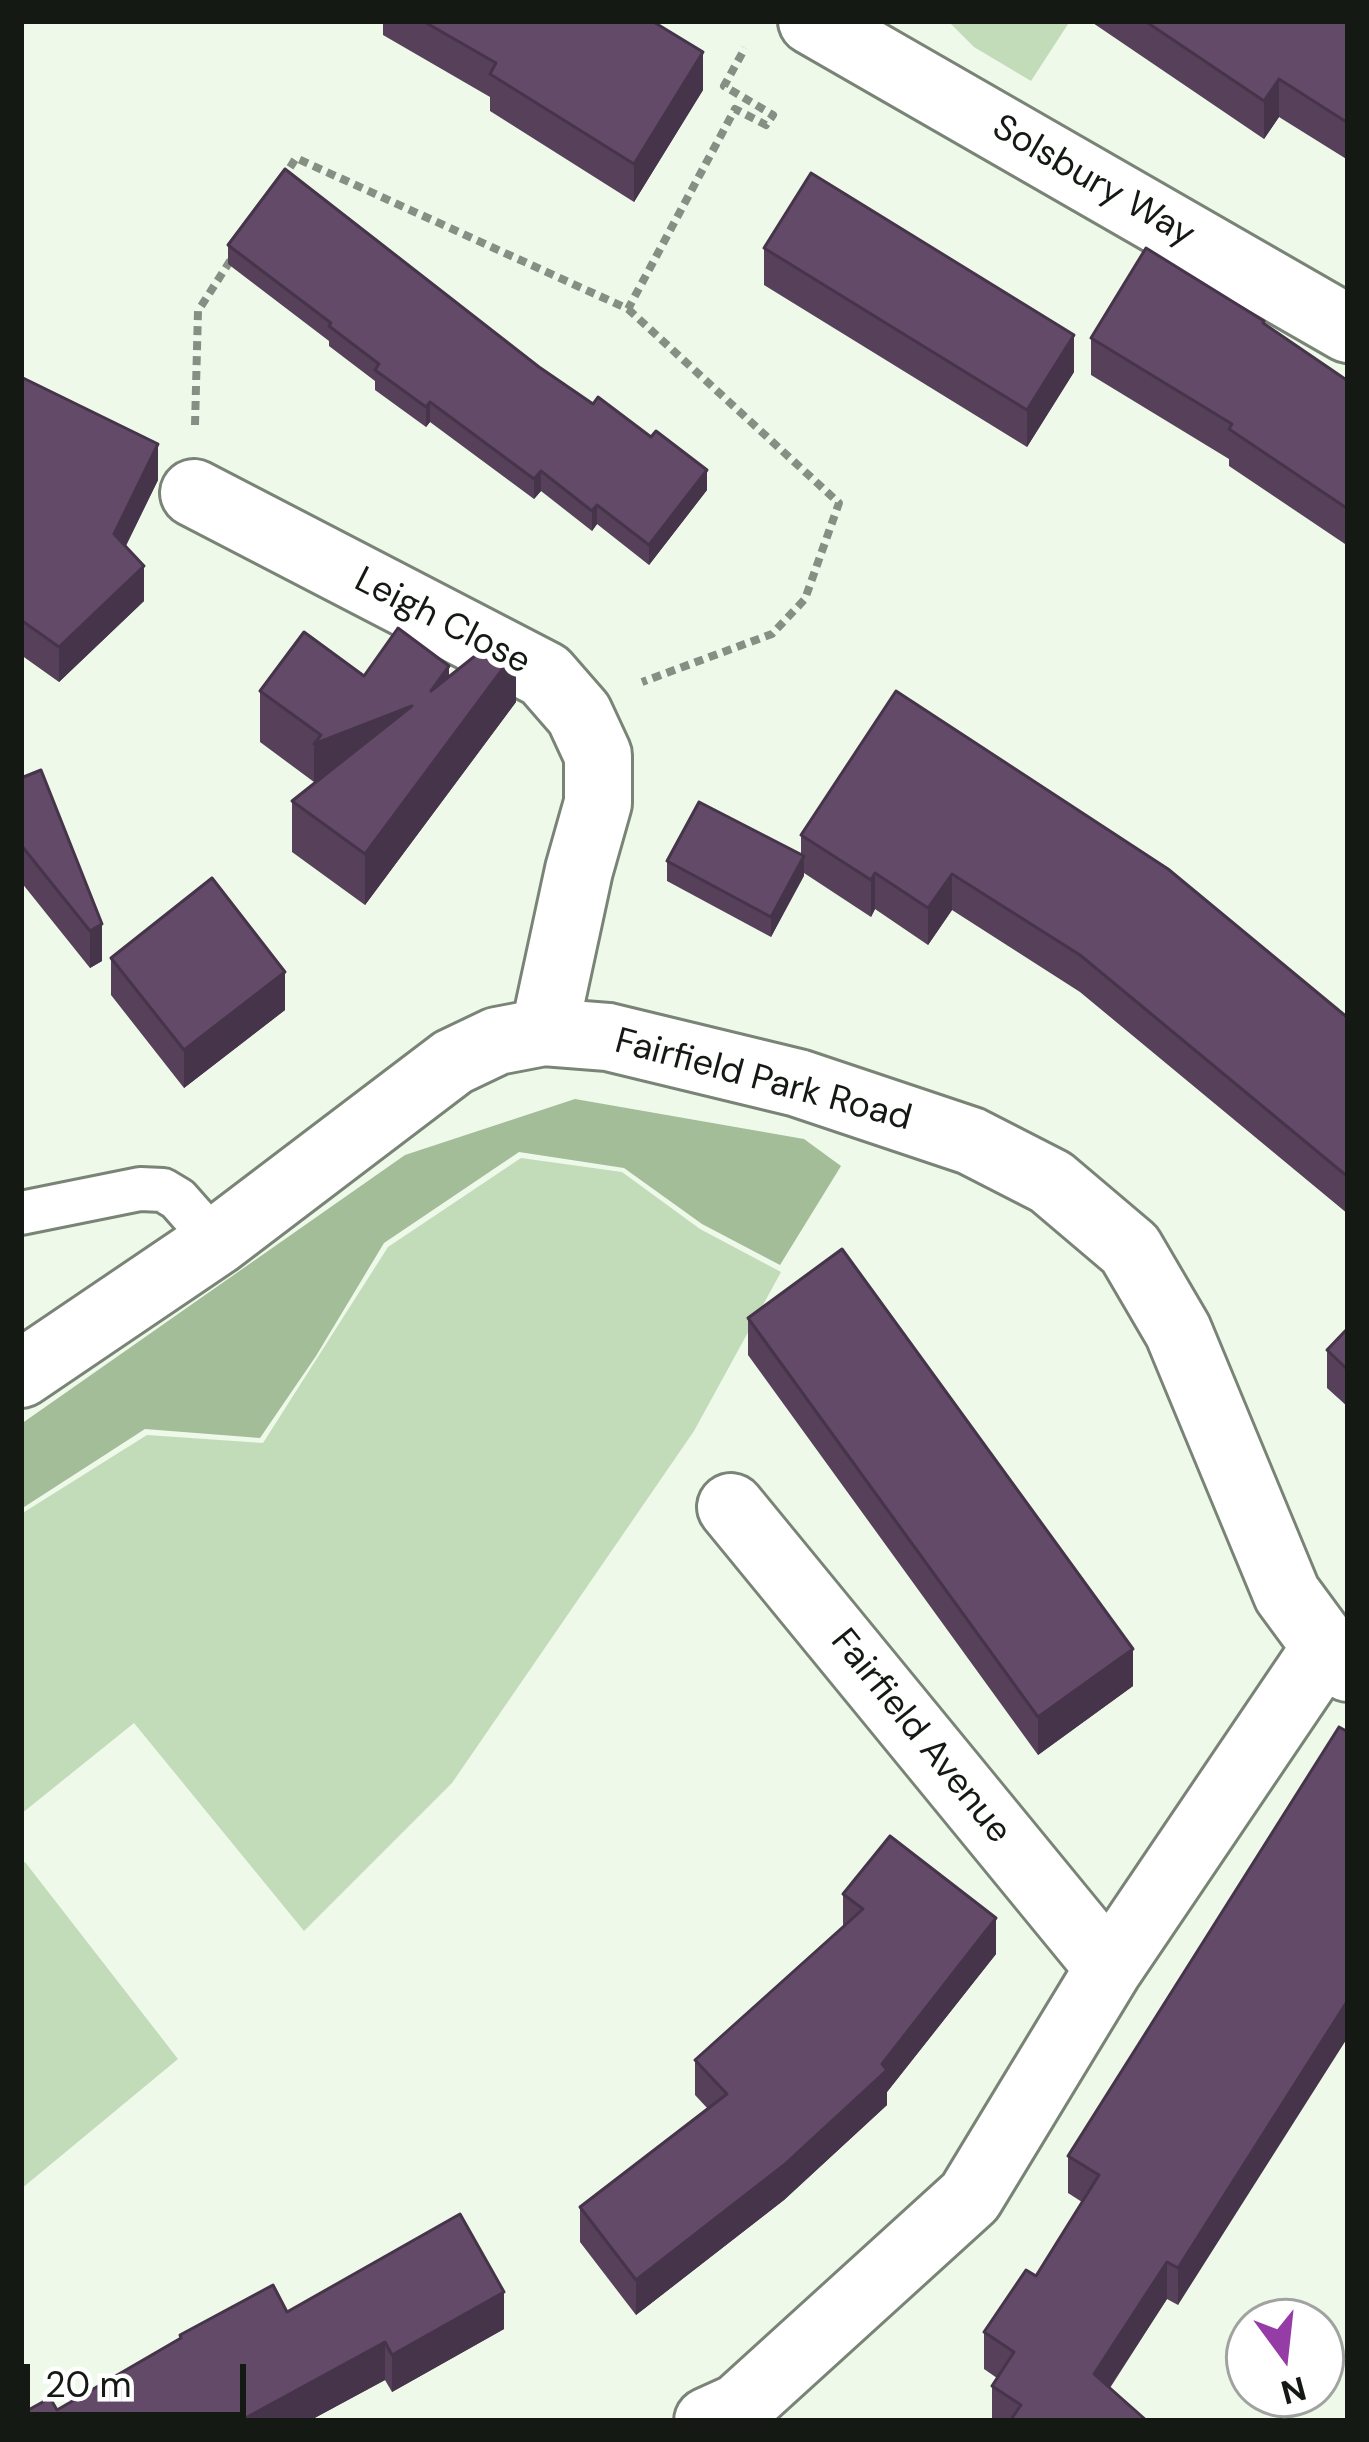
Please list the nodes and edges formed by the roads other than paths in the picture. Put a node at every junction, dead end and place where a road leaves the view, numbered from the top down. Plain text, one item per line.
1 (832, 26) edge
2 (1348, 329) edge
3 (194, 493) road end
4 (544, 1032) junction
5 (21, 1214) edge
6 (216, 1243) junction
7 (21, 1374) edge
8 (731, 1507) dead end
9 (1337, 1658) edge
10 (1109, 1968) junction
11 (732, 2416) edge

1 - 2 street, Solsbury Way
3 - 4 street, Leigh Close
4 - 6 street, Fairfield Park Road
4 - 9 street, Fairfield Park Road
5 - 6 lane
6 - 7 street, Fairfield Park Road
8 - 10 street, Fairfield Avenue
9 - 10 street
10 - 11 street

